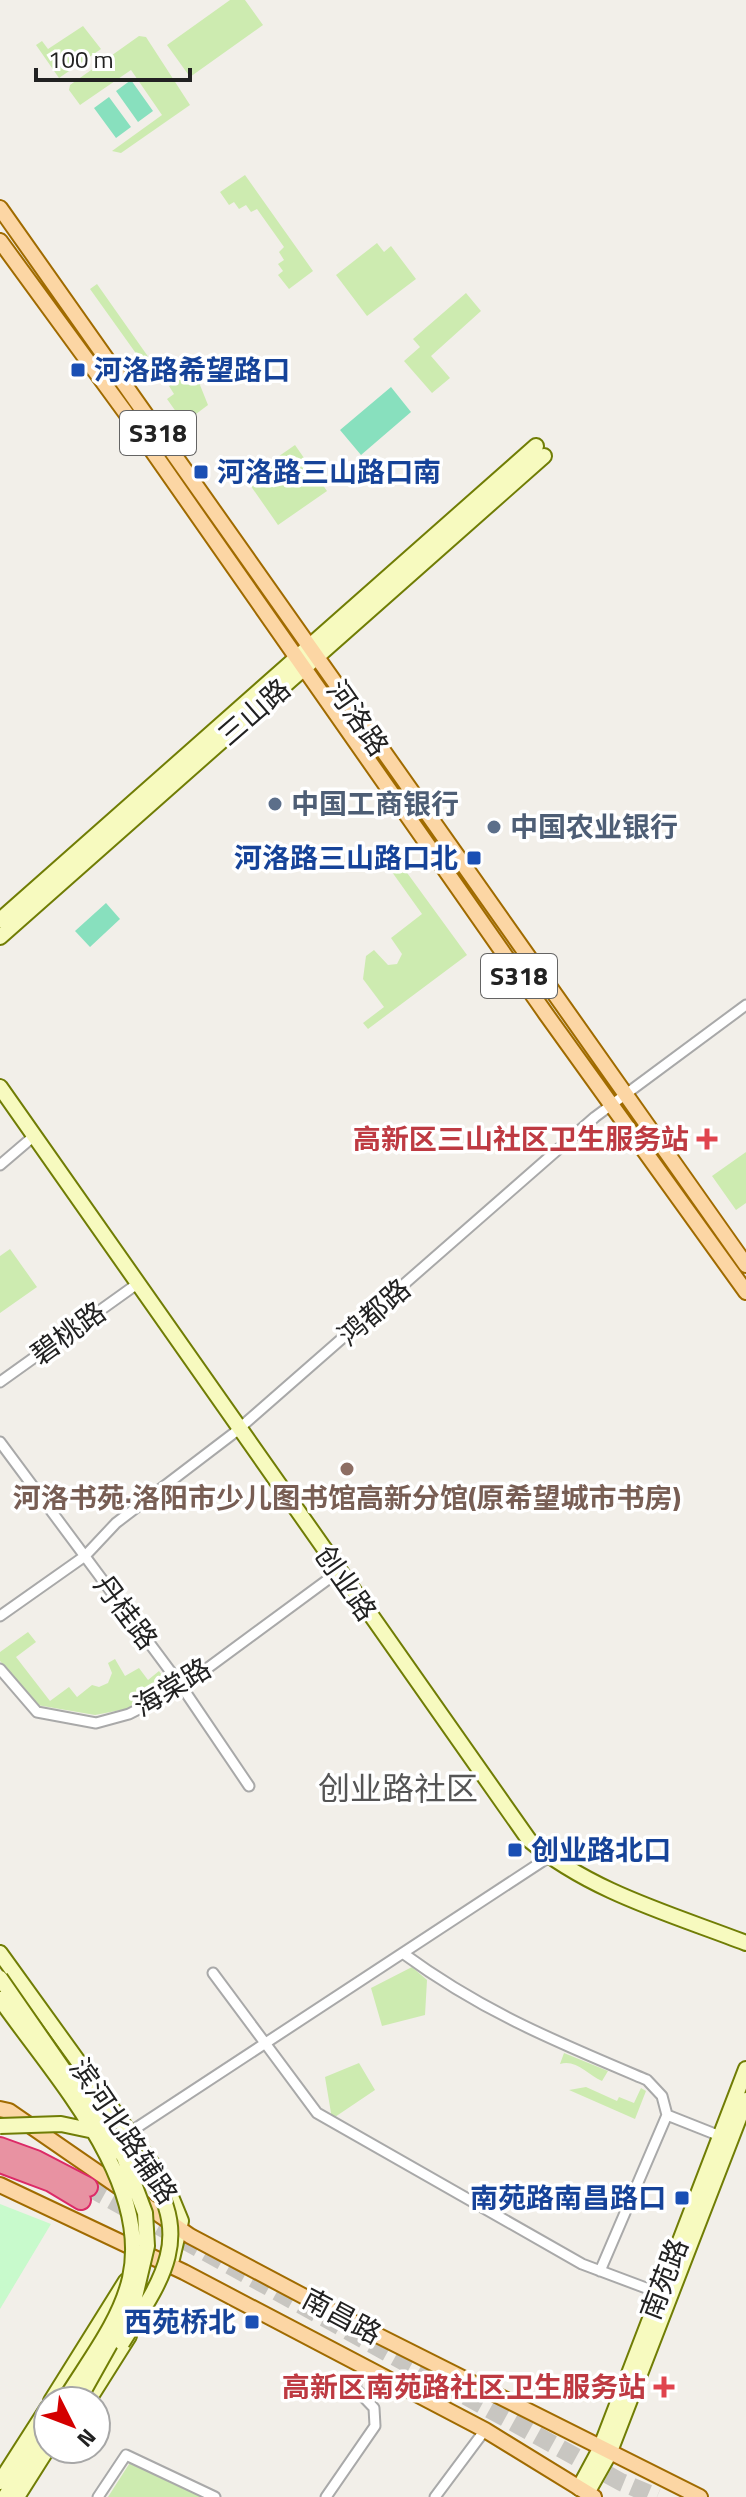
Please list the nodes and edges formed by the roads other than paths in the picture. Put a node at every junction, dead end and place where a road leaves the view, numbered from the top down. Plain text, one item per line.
1 (0, 208) edge
2 (13, 226) junction
3 (0, 238) edge
4 (540, 451) dead end
5 (312, 651) junction
6 (299, 663) junction
7 (0, 920) edge
8 (0, 937) edge
9 (746, 1005) edge
10 (0, 1087) edge
11 (0, 1096) edge
12 (618, 1099) junction
13 (32, 1138) junction
14 (0, 1165) edge
15 (746, 1265) edge
16 (135, 1286) junction
17 (746, 1292) edge
18 (0, 1382) edge
19 (236, 1431) junction
20 (0, 1442) edge
21 (85, 1556) junction
22 (336, 1574) junction
23 (0, 1616) edge
24 (0, 1669) edge
25 (182, 1687) junction
26 (249, 1786) dead end
27 (547, 1859) junction
28 (746, 1943) edge
29 (746, 1950) edge
30 (0, 1953) edge
31 (404, 1954) junction
32 (213, 1973) dead end
33 (0, 1978) edge
34 (0, 2002) edge
35 (266, 2045) junction
36 (746, 2069) edge
37 (746, 2100) edge
38 (0, 2109) edge
39 (667, 2115) junction
40 (0, 2126) edge
41 (129, 2133) junction
42 (720, 2136) junction
43 (111, 2144) junction
44 (0, 2147) edge
45 (0, 2163) edge
46 (0, 2185) edge
47 (138, 2202) junction
48 (180, 2230) junction
49 (139, 2251) junction
50 (169, 2266) junction
51 (600, 2271) junction
52 (660, 2294) junction
53 (358, 2376) dead end
54 (61, 2385) edge
55 (73, 2385) edge
56 (87, 2385) edge
57 (96, 2385) edge
58 (96, 2385) edge
59 (485, 2430) junction
60 (32, 2432) edge
61 (604, 2451) junction
62 (32, 2453) edge
63 (39, 2465) edge
64 (44, 2465) edge
65 (0, 2482) edge
66 (586, 2494) edge
67 (5, 2497) edge
68 (22, 2497) edge
69 (98, 2497) edge
70 (215, 2497) edge
71 (326, 2497) edge
72 (435, 2497) edge
73 (700, 2497) edge

1 - 2 main road, 河洛路 / S318
2 - 3 street
2 - 5 main road, 河洛路 / S318
3 - 6 main road, 河洛路 / S318
4 - 5 street, 三山路
5 - 6 street, 三山路
5 - 12 main road, 河洛路 / S318
6 - 7 street, 三山路
6 - 8 street, 三山路
6 - 12 main road, 河洛路 / S318
9 - 12 street, 鸿都路
10 - 13 street, 创业路
11 - 13 street, 创业路
12 - 15 main road, 河洛路 / S318
12 - 17 main road, 河洛路 / S318
12 - 19 street, 鸿都路
13 - 14 street
13 - 16 street, 创业路
16 - 18 street, 碧桃路
16 - 19 street, 创业路
19 - 21 street, 鸿都路
19 - 22 street, 创业路
20 - 21 street, 丹桂路
21 - 23 street, 鸿都路
21 - 25 street, 丹桂路
22 - 25 street, 海棠路
22 - 27 street, 创业路
24 - 25 street, 海棠路
25 - 26 street, 丹桂路
27 - 28 street, 创业路
27 - 29 street, 创业路
27 - 31 street
30 - 41 street, 滨河北路辅路
31 - 35 street
31 - 39 street
32 - 35 street
33 - 56 street, bridge
34 - 43 street, 滨河北路辅路
34 - 55 street, bridge
35 - 41 street
35 - 51 street
36 - 42 street, 南苑路
37 - 61 street, 南苑路
38 - 47 main road, 南昌路
39 - 42 street
39 - 51 street
40 - 57 street, bridge
41 - 43 street
41 - 48 street, 滨河北路辅路
42 - 52 street, 南苑路
43 - 47 street, 滨河北路辅路
44 - 45 highway
46 - 49 main road, 南昌路
47 - 48 main road, 南昌路
47 - 49 street, 滨河北路辅路
48 - 50 street, 滨河北路辅路
48 - 61 main road, 南昌路
49 - 50 main road, 南昌路
49 - 54 street, 滨河北路辅路
50 - 58 street, 滨河北路辅路
50 - 59 main road, 南昌路
51 - 52 street
52 - 61 street, 南苑路
53 - 71 street
59 - 66 main road, 南昌路
59 - 72 street
60 - 65 street
61 - 66 street, 南苑路
61 - 73 main road, 南昌路
62 - 67 street
63 - 68 street
64 - 68 street
69 - 70 street

